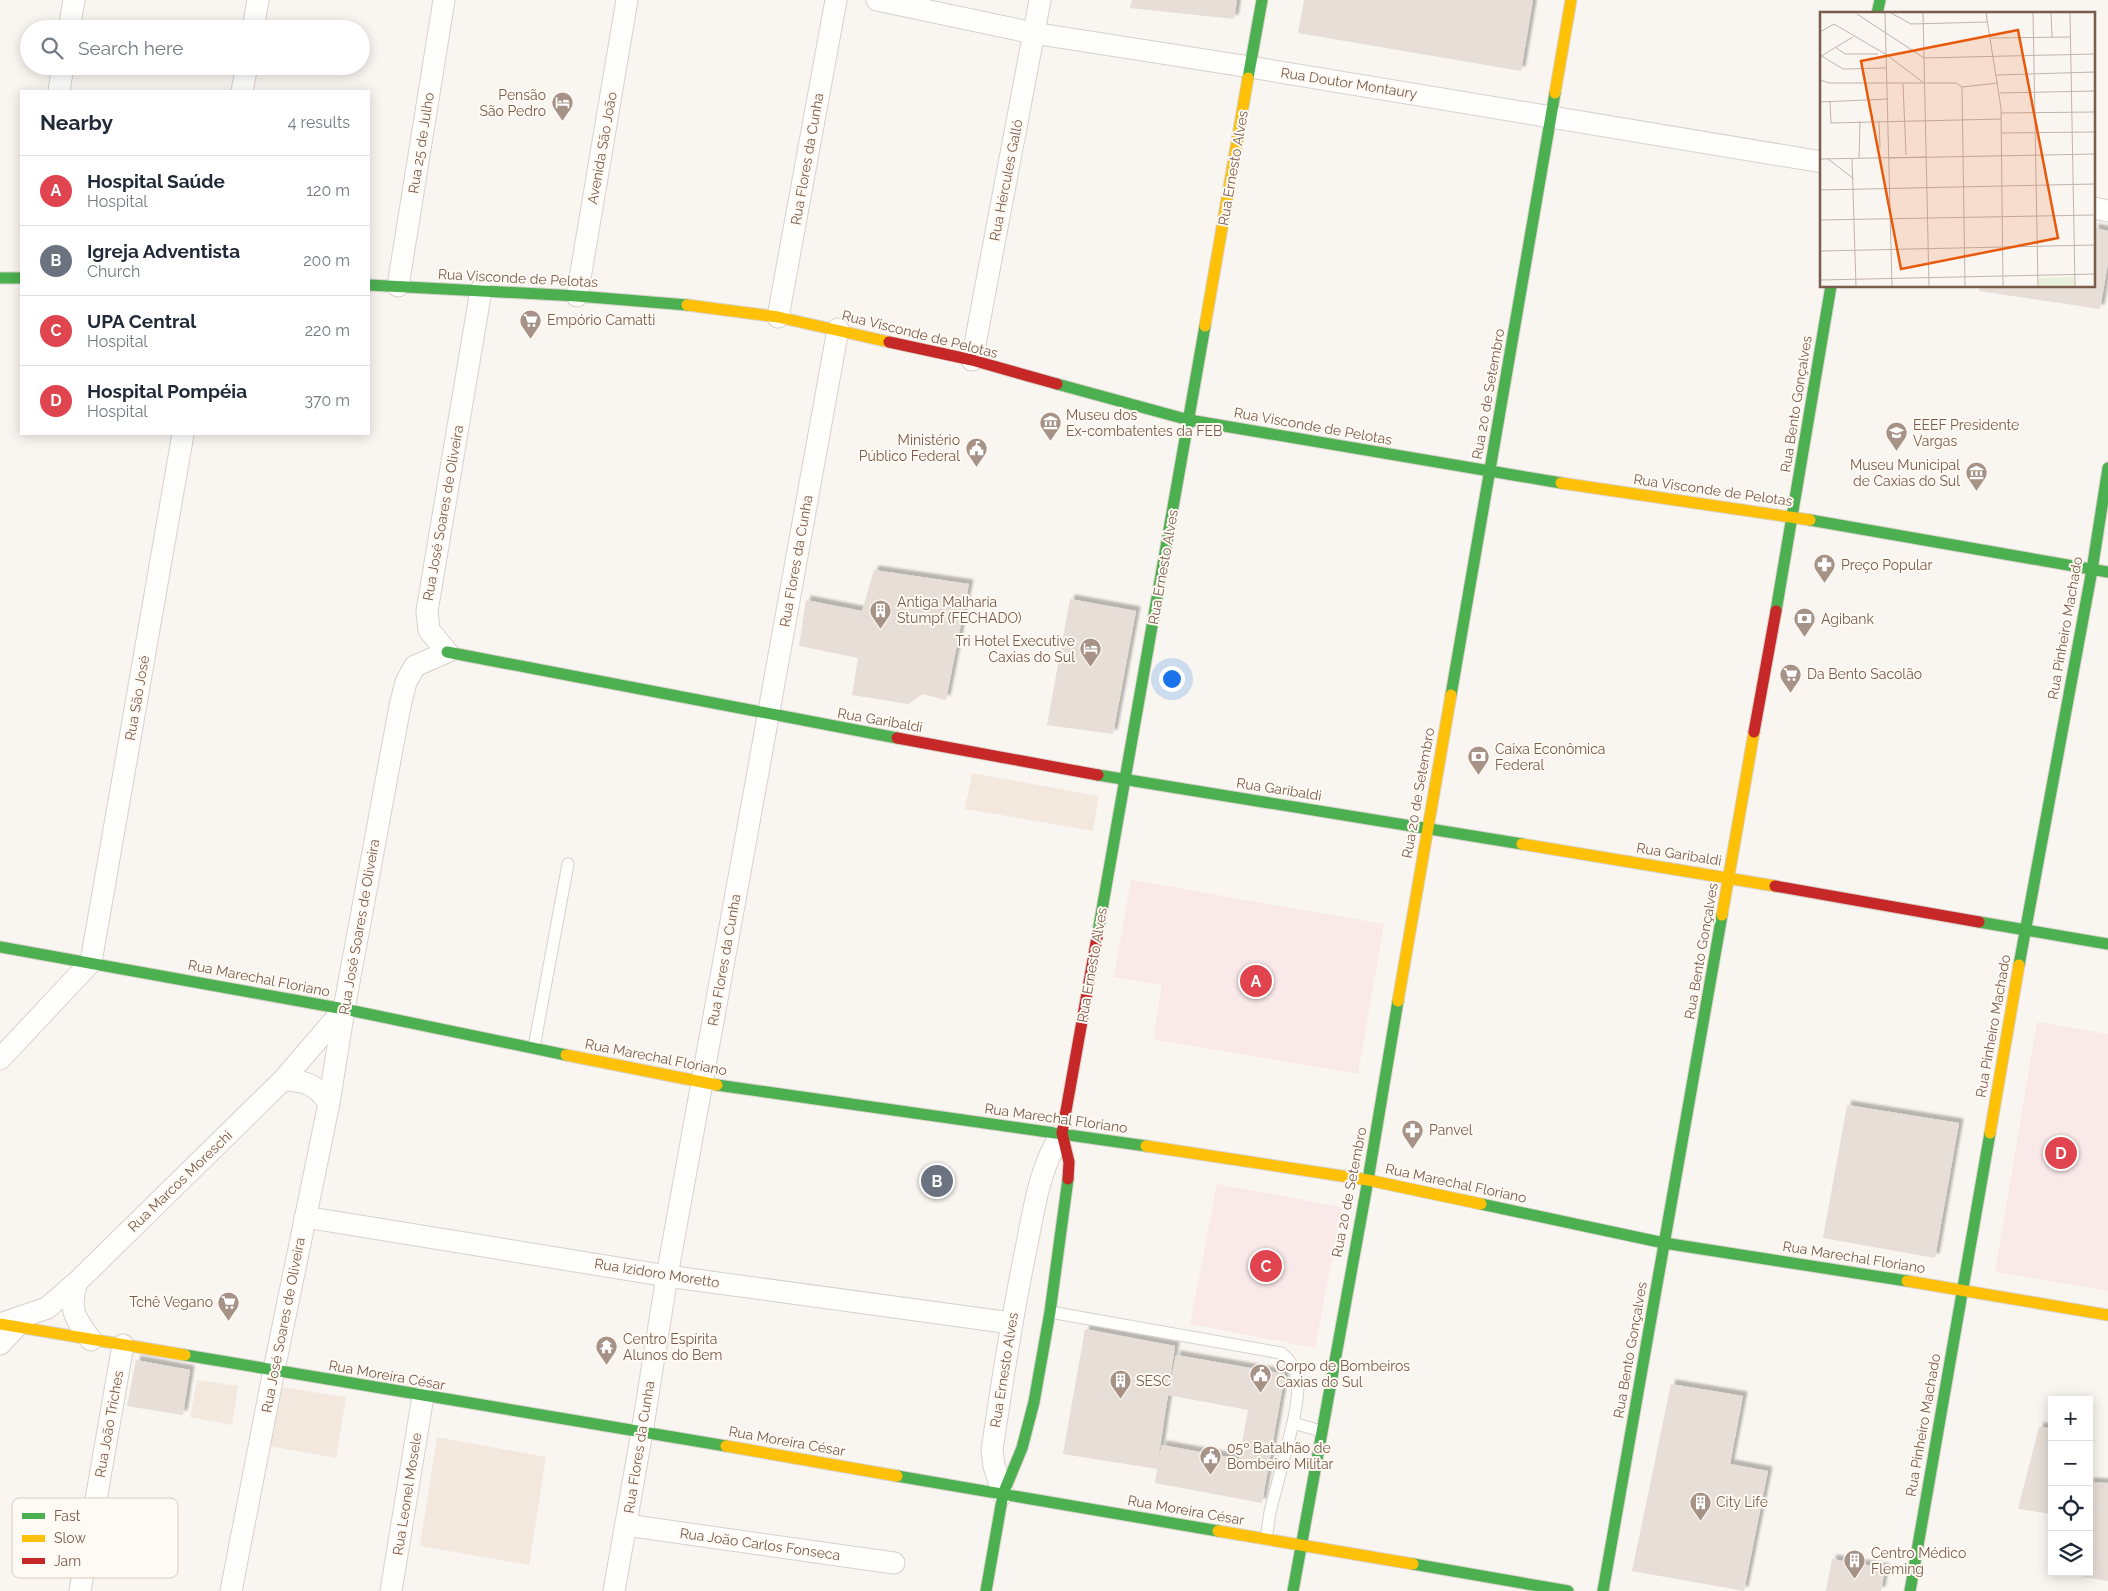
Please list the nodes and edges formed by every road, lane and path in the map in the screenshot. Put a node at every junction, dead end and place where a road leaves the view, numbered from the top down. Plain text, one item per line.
1 (74, 0) edge
2 (258, 0) edge
3 (444, 0) edge
4 (627, 0) edge
5 (836, 0) edge
6 (877, 0) edge
7 (1040, 0) edge
8 (1262, 0) edge
9 (1571, 0) edge
10 (71, 20) edge
11 (255, 20) edge
12 (1033, 33) junction
13 (1250, 67) junction
14 (62, 75) edge
15 (245, 75) edge
16 (59, 90) edge
17 (242, 90) edge
18 (1551, 116) junction
19 (1820, 162) edge
20 (0, 278) edge
21 (20, 278) edge
22 (370, 285) edge
23 (398, 286) junction
24 (1831, 288) edge
25 (481, 290) junction
26 (577, 296) junction
27 (778, 317) junction
28 (838, 329) junction
29 (972, 360) junction
30 (1189, 420) junction
31 (183, 435) edge
32 (2108, 468) edge
33 (1490, 472) junction
34 (1792, 517) junction
35 (2092, 570) junction
36 (2108, 572) edge
37 (447, 652) junction
38 (768, 715) junction
39 (1126, 780) junction
40 (1427, 828) junction
41 (568, 864) dead end
42 (1729, 878) junction
43 (2025, 929) junction
44 (2108, 944) edge
45 (0, 947) edge
46 (91, 962) junction
47 (344, 1009) junction
48 (534, 1047) junction
49 (0, 1059) edge
50 (283, 1080) junction
51 (701, 1083) junction
52 (329, 1102) junction
53 (1062, 1133) junction
54 (1368, 1180) junction
55 (305, 1217) junction
56 (1664, 1243) junction
57 (667, 1276) junction
58 (77, 1282) junction
59 (1962, 1289) junction
60 (1050, 1312) junction
61 (2108, 1315) edge
62 (1011, 1323) junction
63 (5, 1325) edge
64 (91, 1340) junction
65 (0, 1344) edge
66 (123, 1345) junction
67 (274, 1370) junction
68 (423, 1396) junction
69 (1293, 1423) junction
70 (1321, 1431) junction
71 (642, 1432) junction
72 (1003, 1494) junction
73 (96, 1498) edge
74 (626, 1525) junction
75 (1266, 1539) junction
76 (1302, 1546) junction
77 (894, 1563) dead end
78 (82, 1578) edge
79 (80, 1591) edge
80 (231, 1591) edge
81 (391, 1591) edge
82 (614, 1591) edge
83 (986, 1591) edge
84 (1293, 1591) edge
85 (1568, 1591) edge
86 (1603, 1591) edge
87 (1910, 1591) edge

1 - 10 street
2 - 11 street
3 - 23 street, Rua 25 de Julho
4 - 26 street, Avenida São João
5 - 27 street, Rua Flores da Cunha
6 - 12 street, Rua Doutor Montaury
7 - 12 street, Rua Hércules Galló
8 - 13 street, Rua Ernesto Alves
9 - 18 street, Rua 20 de Setembro
12 - 13 street, Rua Doutor Montaury
12 - 29 street, Rua Hércules Galló
13 - 18 street, Rua Doutor Montaury
13 - 30 street, Rua Ernesto Alves
14 - 16 street
15 - 17 street
18 - 19 street, Rua Doutor Montaury
18 - 33 street, Rua 20 de Setembro
20 - 21 street
22 - 23 street, Rua Visconde de Pelotas
23 - 25 street, Rua Visconde de Pelotas
24 - 34 street, Rua Bento Gonçalves
25 - 26 street, Rua Visconde de Pelotas
25 - 37 street, Rua José Soares de Oliveira
26 - 27 street, Rua Visconde de Pelotas
27 - 28 street, Rua Visconde de Pelotas
28 - 29 street, Rua Visconde de Pelotas
28 - 38 street, Rua Flores da Cunha
29 - 30 street, Rua Visconde de Pelotas
30 - 33 street, Rua Visconde de Pelotas
30 - 39 street, Rua Ernesto Alves
31 - 46 street, Rua São José
32 - 35 street, Rua Pinheiro Machado
33 - 34 street, Rua Visconde de Pelotas
33 - 40 street, Rua 20 de Setembro
34 - 35 street, Rua Visconde de Pelotas
34 - 42 street, Rua Bento Gonçalves
35 - 36 street, Rua Visconde de Pelotas
35 - 43 street, Rua Pinheiro Machado
37 - 38 street, Rua Garibaldi
37 - 47 street, Rua José Soares de Oliveira
38 - 39 street, Rua Garibaldi
38 - 51 street, Rua Flores da Cunha
39 - 40 street, Rua Garibaldi
39 - 53 street, Rua Ernesto Alves
40 - 42 street, Rua Garibaldi
40 - 54 street, Rua 20 de Setembro
41 - 48 lane
42 - 43 street, Rua Garibaldi
42 - 56 street, Rua Bento Gonçalves
43 - 44 street, Rua Garibaldi
43 - 59 street, Rua Pinheiro Machado
45 - 46 street, Rua Marechal Floriano
46 - 47 street, Rua Marechal Floriano
46 - 49 street
47 - 48 street, Rua Marechal Floriano
47 - 50 street, Rua Marcos Moreschi
47 - 52 street, Rua José Soares de Oliveira
48 - 51 street, Rua Marechal Floriano
50 - 52 street
50 - 58 street, Rua Marcos Moreschi
51 - 53 street, Rua Marechal Floriano
51 - 57 street, Rua Flores da Cunha
52 - 55 street, Rua José Soares de Oliveira
53 - 54 street, Rua Marechal Floriano
53 - 60 street, Rua Ernesto Alves
53 - 62 street, Rua Ernesto Alves
54 - 56 street, Rua Marechal Floriano
54 - 70 street, Rua 20 de Setembro
55 - 57 street, Rua Izidoro Moretto
55 - 67 street, Rua José Soares de Oliveira
56 - 59 street, Rua Marechal Floriano
56 - 86 street, Rua Bento Gonçalves
57 - 62 street, Rua Izidoro Moretto
57 - 71 street, Rua Flores da Cunha
58 - 63 street, Rua Marcos Moreschi
58 - 64 street
59 - 61 street, Rua Marechal Floriano
59 - 87 street, Rua Pinheiro Machado
60 - 69 lane
60 - 72 street, Rua Ernesto Alves
62 - 72 street, Rua Ernesto Alves
63 - 64 street, Rua Moreira César
63 - 65 street
64 - 66 street, Rua Moreira César
66 - 67 street, Rua Moreira César
66 - 73 street, Rua João Triches
67 - 68 street, Rua Moreira César
67 - 80 street, Rua José Soares de Oliveira
68 - 71 street, Rua Moreira César
68 - 81 street, Rua Leonel Mosele
69 - 70 lane
69 - 75 lane
70 - 76 street, Rua 20 de Setembro
71 - 72 street, Rua Moreira César
71 - 74 street, Rua Flores da Cunha
72 - 75 street, Rua Moreira César
72 - 83 street, Rua Ernesto Alves
74 - 77 street, Rua João Carlos Fonseca
74 - 82 street, Rua Flores da Cunha
75 - 76 street, Rua Moreira César
76 - 84 street, Rua 20 de Setembro
76 - 85 street, Rua Moreira César
78 - 79 street, Rua João Triches

